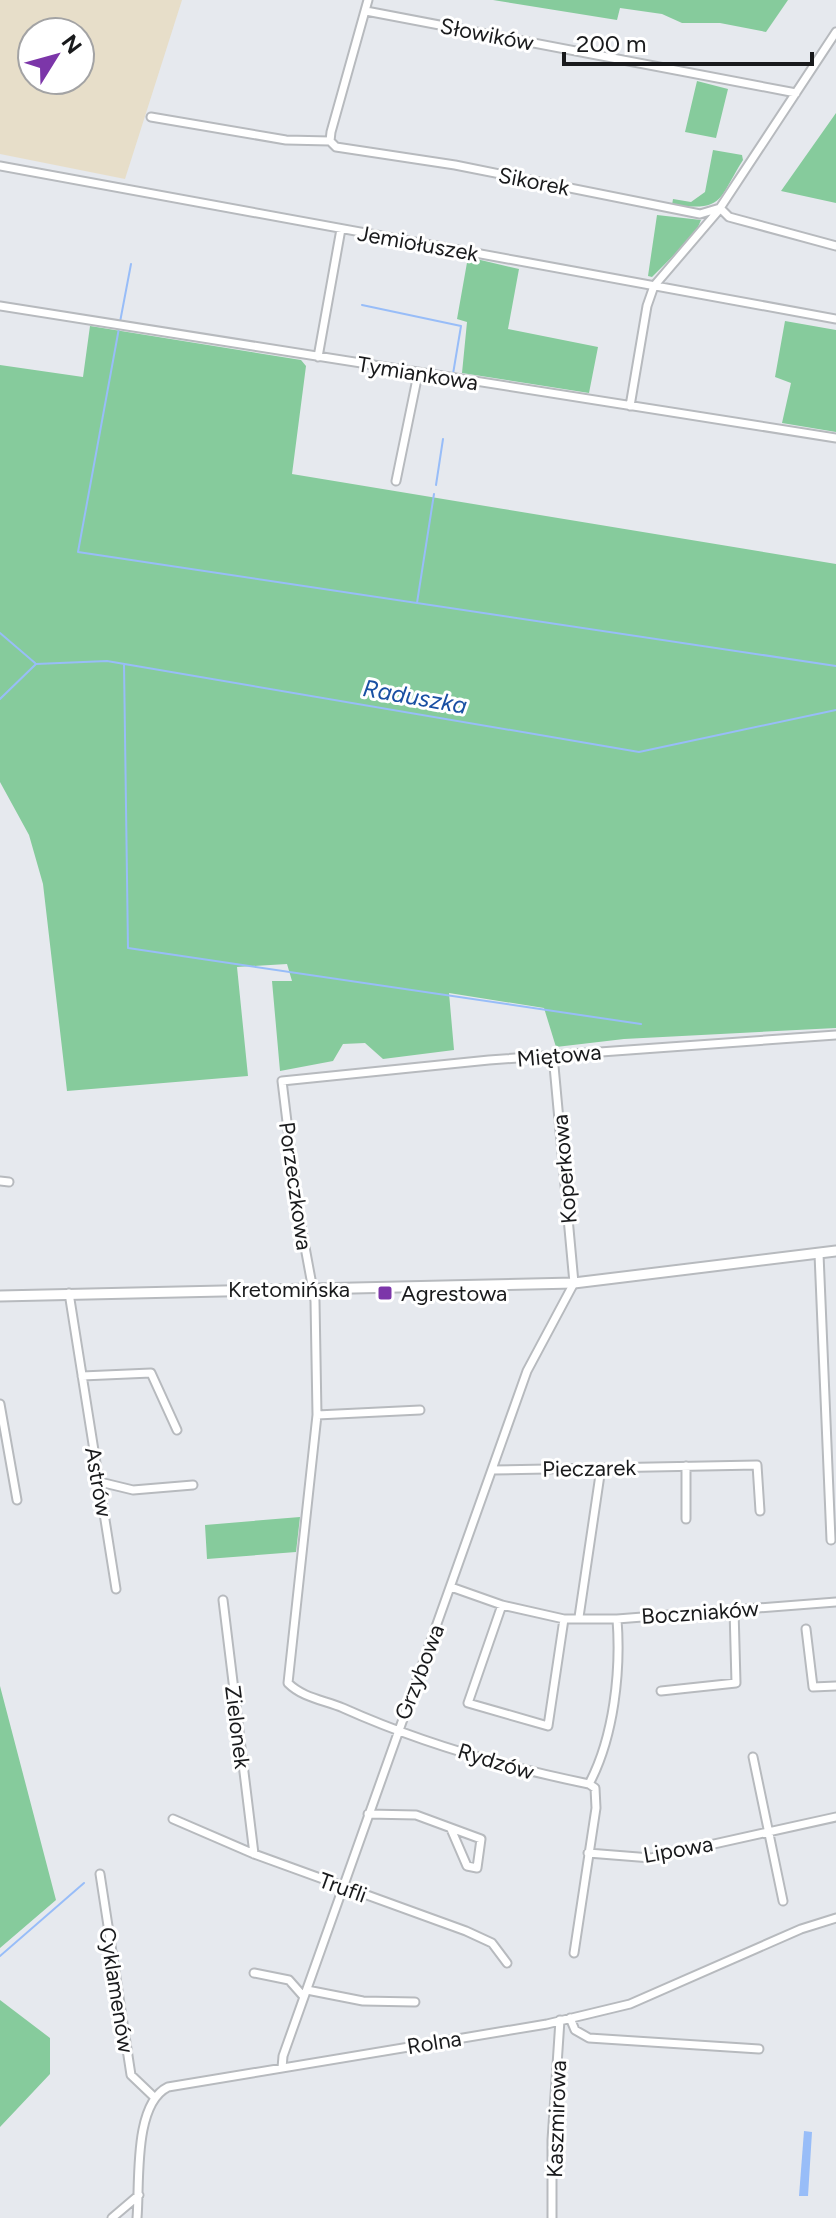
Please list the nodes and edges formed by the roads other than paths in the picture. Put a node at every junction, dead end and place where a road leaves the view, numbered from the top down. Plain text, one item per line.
1 (368, 0) edge
2 (366, 11) junction
3 (836, 32) edge
4 (796, 93) junction
5 (151, 117) dead end
6 (330, 141) junction
7 (0, 166) edge
8 (720, 208) junction
9 (341, 229) junction
10 (836, 246) edge
11 (654, 286) junction
12 (0, 306) edge
13 (836, 319) edge
14 (318, 357) junction
15 (418, 374) junction
16 (630, 406) junction
17 (836, 438) edge
18 (396, 481) dead end
19 (836, 1035) edge
20 (553, 1055) junction
21 (282, 1081) joint
22 (836, 1251) edge
23 (819, 1254) junction
24 (574, 1283) junction
25 (312, 1290) junction
26 (69, 1293) junction
27 (0, 1296) edge
28 (82, 1376) junction
29 (0, 1404) edge
30 (420, 1410) dead end
31 (317, 1415) junction
32 (177, 1430) dead end
33 (686, 1466) junction
34 (601, 1468) junction
35 (492, 1470) junction
36 (100, 1482) junction
37 (193, 1485) dead end
38 (17, 1500) dead end
39 (760, 1511) dead end
40 (686, 1519) dead end
41 (831, 1540) dead end
42 (451, 1587) junction
43 (116, 1589) dead end
44 (223, 1600) dead end
45 (836, 1602) edge
46 (502, 1605) junction
47 (734, 1609) junction
48 (579, 1617) junction
49 (564, 1619) junction
50 (617, 1619) junction
51 (806, 1629) dead end
52 (836, 1686) edge
53 (661, 1691) dead end
54 (397, 1729) junction
55 (753, 1757) dead end
56 (592, 1786) junction
57 (368, 1814) junction
58 (836, 1817) edge
59 (173, 1819) dead end
60 (451, 1829) junction
61 (767, 1831) junction
62 (588, 1853) junction
63 (254, 1854) junction
64 (100, 1874) dead end
65 (341, 1886) junction
66 (783, 1901) dead end
67 (836, 1918) edge
68 (574, 1953) dead end
69 (507, 1963) dead end
70 (254, 1973) dead end
71 (312, 1974) junction
72 (289, 1980) junction
73 (306, 1993) junction
74 (415, 2002) dead end
75 (570, 2018) junction
76 (560, 2020) junction
77 (759, 2049) dead end
78 (282, 2068) junction
79 (153, 2096) junction
80 (139, 2195) junction
81 (112, 2218) edge
82 (137, 2218) edge
83 (552, 2218) edge

1 - 2 street
2 - 4 street, Słowików
2 - 6 street
3 - 4 street
4 - 8 street
5 - 6 street
6 - 8 street, Sikorek
7 - 9 street, Jemiołuszek
8 - 10 street
8 - 11 street
9 - 11 street, Jemiołuszek
9 - 14 street
11 - 13 street, Jemiołuszek
11 - 16 street
12 - 14 street, Tymiankowa
14 - 15 street, Tymiankowa
15 - 16 street, Tymiankowa
15 - 18 street
16 - 17 street, Tymiankowa
19 - 20 street, Miętowa
20 - 21 street, Miętowa
20 - 24 street, Koperkowa
21 - 25 street, Porzeczkowa
22 - 23 street, Kretomińska
23 - 24 street, Kretomińska
23 - 41 street
24 - 25 street, Kretomińska
24 - 35 street, Grzybowa
25 - 26 street, Kretomińska
25 - 31 street
26 - 27 street, Kretomińska
26 - 28 street, Astrów
28 - 32 street
28 - 36 street, Astrów
29 - 38 street
30 - 31 street
31 - 54 street
33 - 34 street, Pieczarek
33 - 39 street, Pieczarek
33 - 40 street
34 - 35 street, Pieczarek
34 - 48 street
35 - 42 street, Grzybowa
36 - 37 street
36 - 43 street, Astrów
42 - 46 street, Boczniaków
42 - 54 street, Grzybowa
44 - 63 street, Zielonek
45 - 47 street, Boczniaków
46 - 49 street, Boczniaków
46 - 49 street
47 - 50 street, Boczniaków
47 - 53 street
48 - 49 street, Boczniaków
48 - 50 street, Boczniaków
50 - 56 street
51 - 52 street
54 - 56 street, Rydzów
54 - 57 street, Grzybowa
55 - 61 street
56 - 62 street
57 - 60 street
57 - 65 street, Grzybowa
58 - 61 street, Lipowa
59 - 63 street, Trufli
60 - 60 street
61 - 62 street, Lipowa
61 - 66 street
62 - 68 street
63 - 65 street, Trufli
64 - 79 street, Cyklamenów
65 - 69 street, Trufli
65 - 71 street, Grzybowa
67 - 75 street, Rolna
70 - 72 street
71 - 72 street
71 - 73 street, Grzybowa
72 - 73 street
73 - 74 street
73 - 78 street, Grzybowa
75 - 76 street, Rolna
75 - 77 street
76 - 78 street, Rolna
76 - 83 street, Kaszmirowa
78 - 79 street, Rolna
79 - 80 street
80 - 81 street
80 - 82 street

